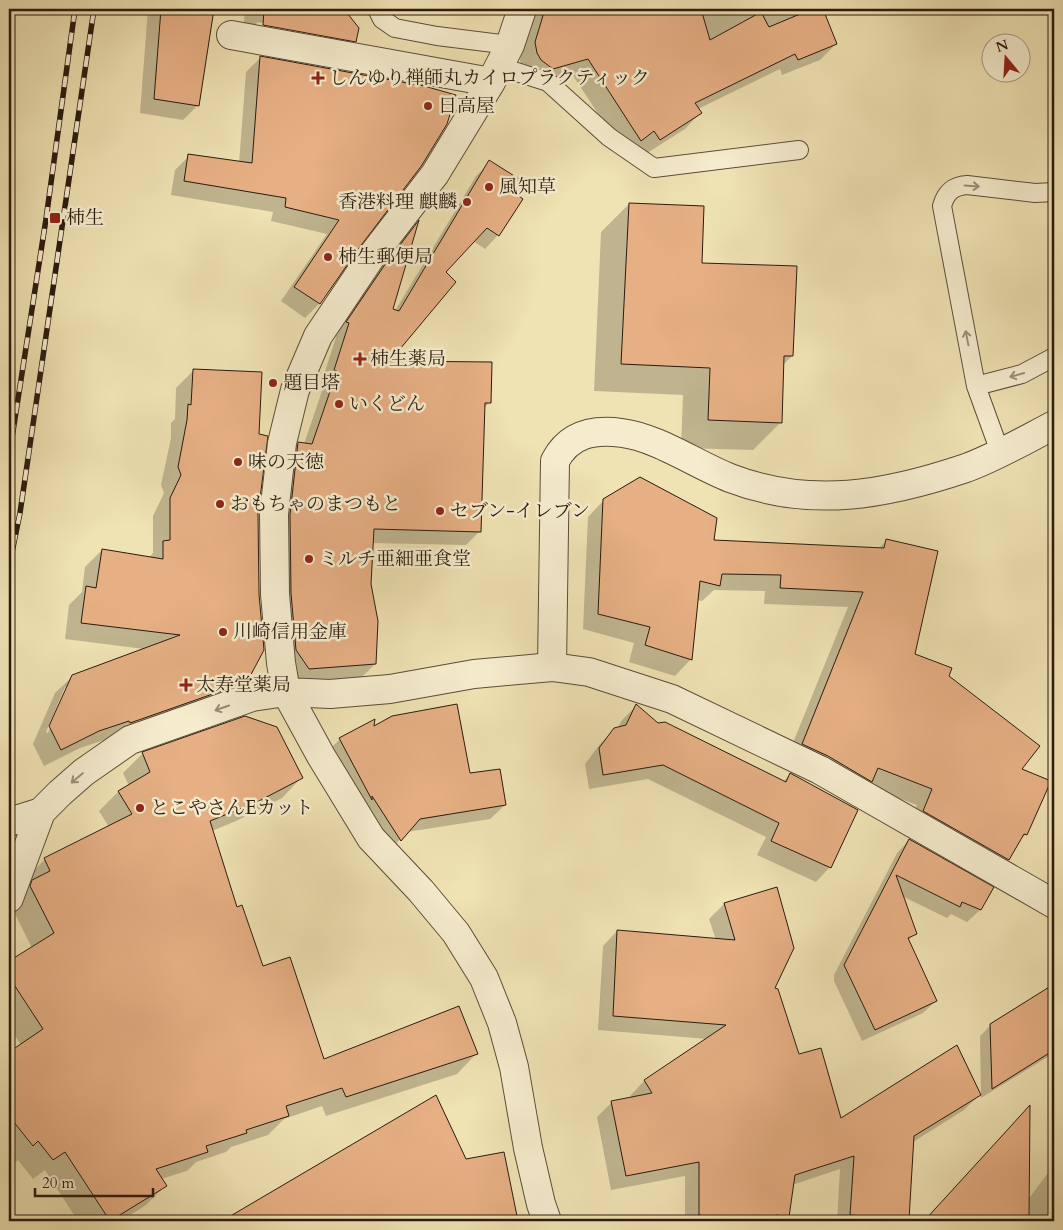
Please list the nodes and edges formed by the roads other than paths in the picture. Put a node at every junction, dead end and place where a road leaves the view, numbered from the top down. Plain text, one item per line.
1 (378, 9) edge
2 (522, 9) edge
3 (231, 35) dead end
4 (500, 64) junction
5 (799, 150) dead end
6 (1054, 192) edge
7 (1054, 357) edge
8 (976, 386) junction
9 (1054, 425) edge
10 (1000, 452) junction
11 (552, 667) junction
12 (286, 692) junction
13 (42, 812) junction
14 (9, 822) edge
15 (9, 898) edge
16 (1054, 904) edge
17 (547, 1221) edge

1 - 4 lane
2 - 4 street
3 - 4 street
4 - 5 lane
4 - 12 street
8 -> 6 lane
7 -> 8 lane
8 - 10 lane
9 - 10 street
10 - 11 street
11 - 12 street
11 - 16 street
12 -> 13 street
12 - 17 street
13 - 14 street
13 - 15 street

